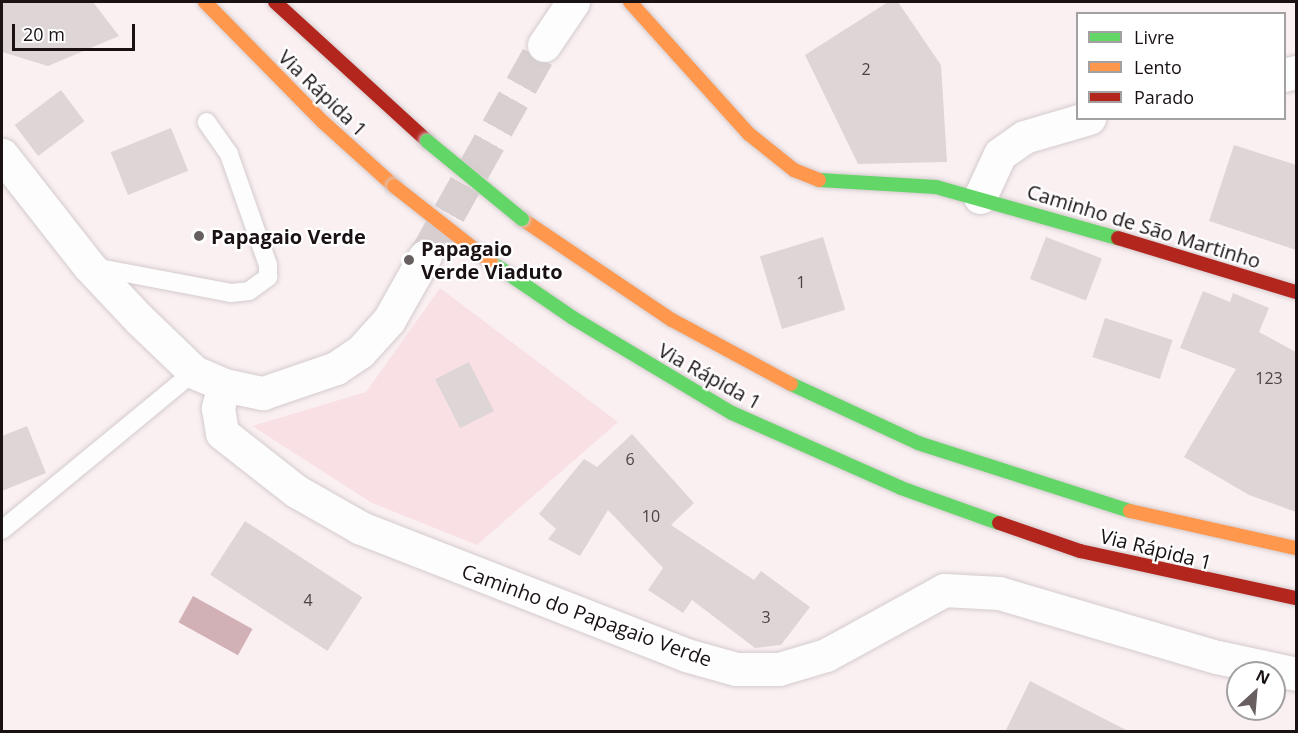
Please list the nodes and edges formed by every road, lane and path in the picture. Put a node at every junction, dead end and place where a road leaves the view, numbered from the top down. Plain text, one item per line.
1 (206, 2) edge
2 (275, 2) edge
3 (573, 2) edge
4 (630, 2) edge
5 (544, 45) tunnel mouth
6 (1082, 120) edge
7 (207, 122) dead end
8 (2, 155) edge
9 (980, 197) junction
10 (425, 256) tunnel mouth
11 (89, 266) junction
12 (1296, 292) edge
13 (194, 372) junction
14 (224, 385) junction
15 (2, 530) edge
16 (1296, 548) edge
17 (1296, 598) edge
18 (1296, 674) edge

1 - 17 main road, Via Rápida 1, bridge
2 - 16 main road, Via Rápida 1, bridge
3 - 5 street
4 - 9 main road, Caminho de São Martinho
6 - 9 street
7 - 11 lane
8 - 11 street
9 - 12 main road, Caminho de São Martinho
10 - 14 street
11 - 13 street
13 - 14 street
13 - 15 lane
14 - 18 street, Caminho do Papagaio Verde

